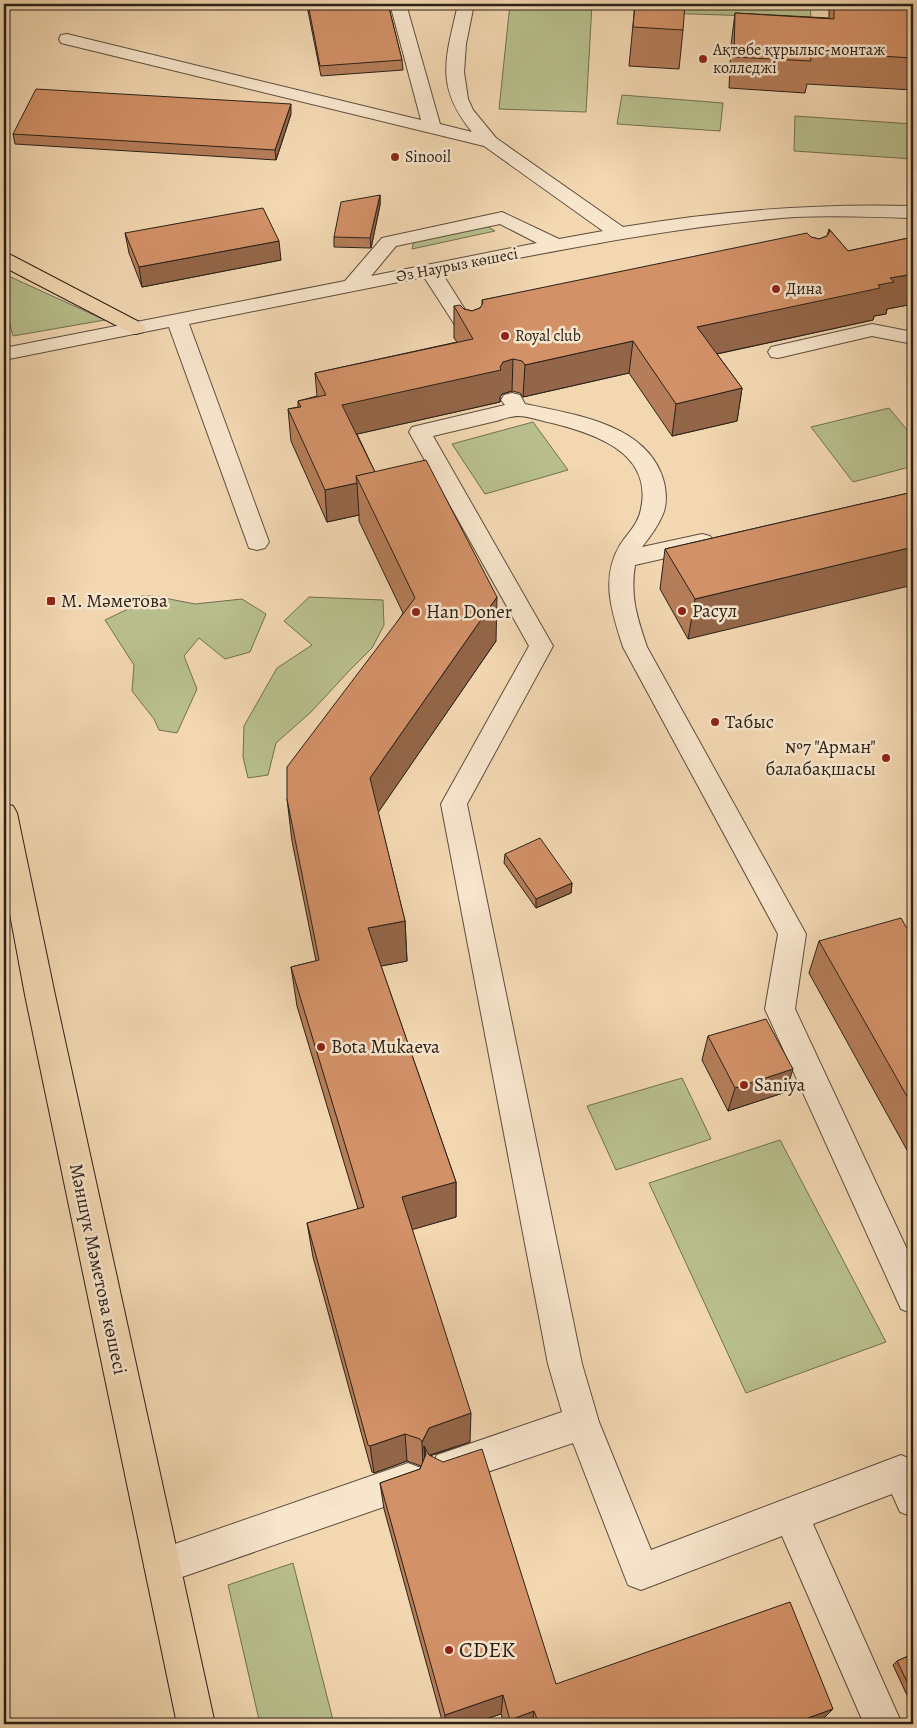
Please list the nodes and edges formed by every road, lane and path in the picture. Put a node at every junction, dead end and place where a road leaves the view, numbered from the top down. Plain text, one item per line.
1 (398, 4) edge
2 (466, 4) edge
3 (67, 39) dead end
4 (432, 128) junction
5 (490, 142) junction
6 (776, 212) junction
7 (913, 212) edge
8 (790, 232) dead end
9 (619, 233) junction
10 (556, 245) junction
11 (4, 259) edge
12 (430, 270) junction
13 (352, 285) junction
14 (177, 320) junction
15 (136, 328) junction
16 (471, 335) edge
17 (913, 338) edge
18 (778, 352) dead end
19 (4, 354) edge
20 (721, 537) edge
21 (257, 542) dead end
22 (624, 559) junction
23 (4, 813) edge
24 (913, 1298) edge
25 (582, 1422) junction
26 (443, 1469) edge
27 (909, 1480) edge
28 (408, 1481) edge
29 (790, 1514) junction
30 (162, 1566) junction
31 (196, 1724) edge
32 (883, 1724) edge

1 - 4 street
2 - 5 street
3 - 4 street
4 - 5 street
5 - 9 street
6 - 7 street, Әз Наурыз көшесі
6 - 8 street
6 - 9 street, Әз Наурыз көшесі
9 - 10 street, Әз Наурыз көшесі
10 - 12 street, Әз Наурыз көшесі
10 - 13 street
11 - 15 main road
12 - 13 street, Әз Наурыз көшесі
12 - 16 street
13 - 14 street, Әз Наурыз көшесі
14 - 15 street, Әз Наурыз көшесі
14 - 21 street
15 - 19 street, Әз Наурыз көшесі
17 - 18 street
20 - 22 street
22 - 24 street
22 - 25 street
23 - 30 main road, Мәншүк Мәметова көшесі
25 - 26 street
25 - 29 street
27 - 29 street
28 - 30 street
29 - 32 street
30 - 31 main road, Мәншүк Мәметова көшесі

